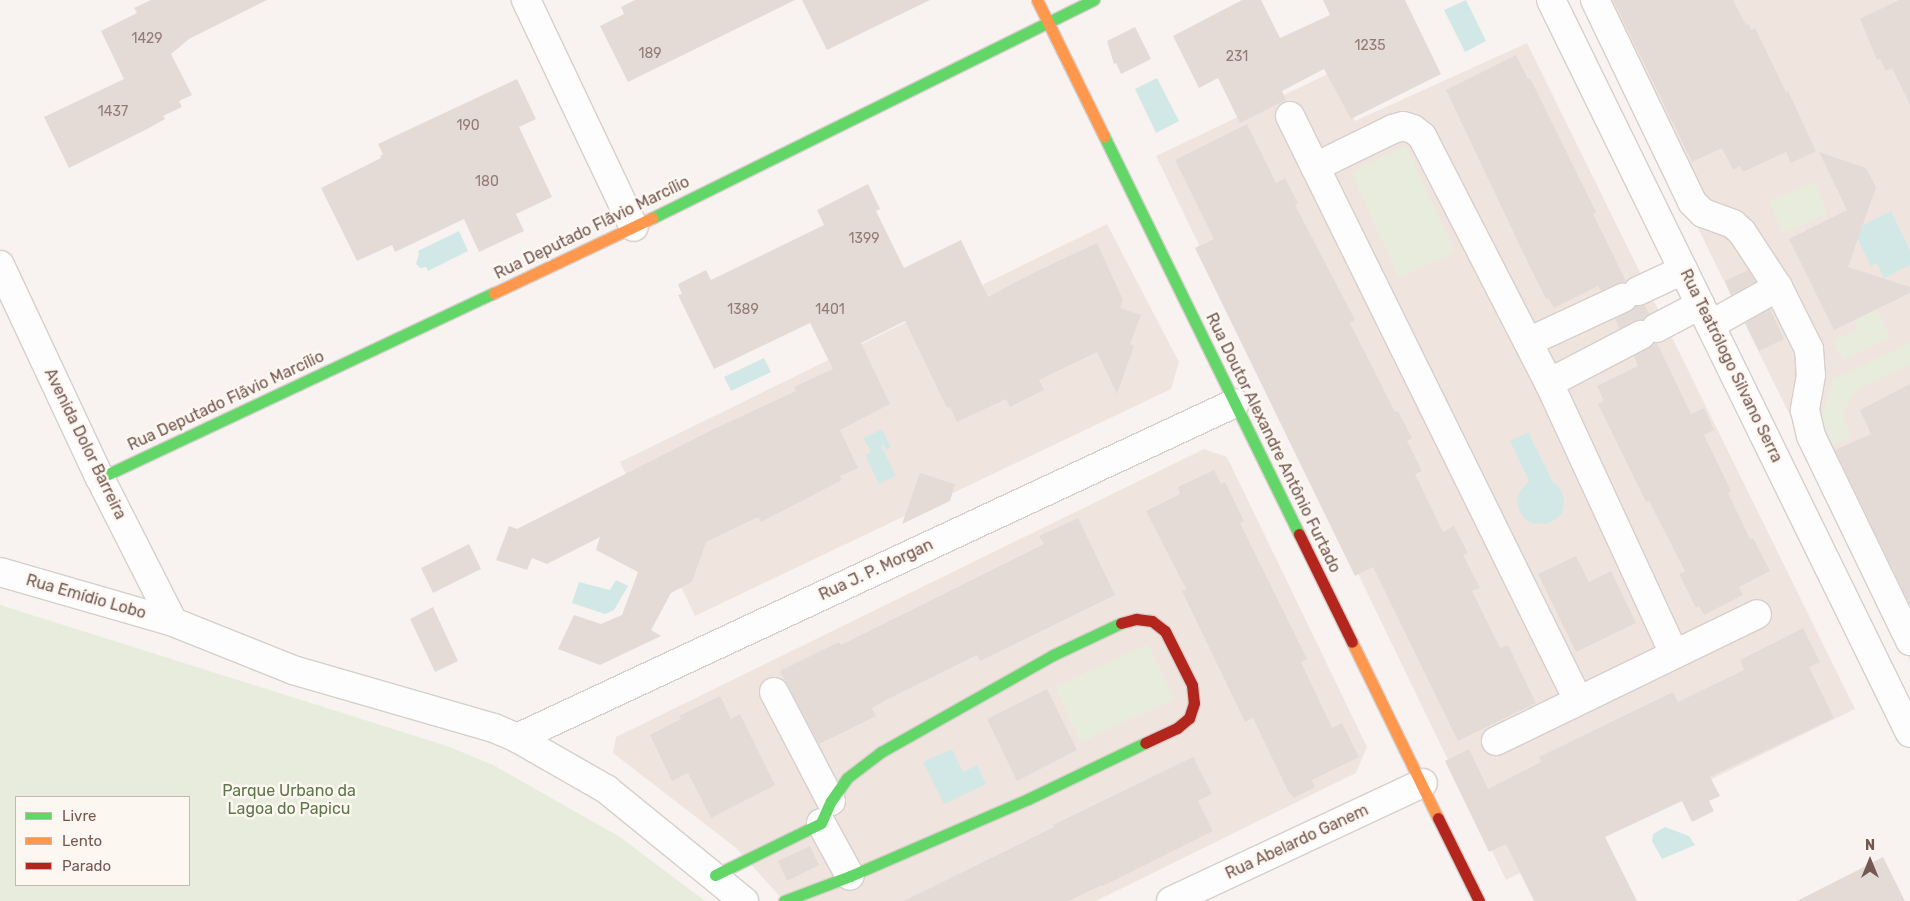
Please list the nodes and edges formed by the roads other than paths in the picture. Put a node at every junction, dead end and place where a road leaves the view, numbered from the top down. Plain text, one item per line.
1 (526, 0) edge
2 (1037, 0) edge
3 (1094, 0) edge
4 (1551, 0) edge
5 (1595, 0) edge
6 (1048, 23) junction
7 (1290, 116) dead end
8 (1315, 166) junction
9 (634, 227) junction
10 (0, 265) edge
11 (1683, 270) junction
12 (1778, 287) junction
13 (1705, 315) junction
14 (1528, 342) junction
15 (1549, 383) junction
16 (1234, 403) junction
17 (100, 478) junction
18 (0, 572) edge
19 (1757, 614) dead end
20 (172, 622) junction
21 (1910, 641) edge
22 (1674, 654) junction
23 (774, 692) dead end
24 (1578, 700) junction
25 (1910, 733) edge
26 (517, 738) junction
27 (1496, 741) dead end
28 (1423, 783) junction
29 (826, 812) junction
30 (715, 875) junction
31 (850, 876) junction
32 (744, 901) edge
33 (784, 901) edge
34 (1171, 901) edge
35 (1479, 901) edge

1 - 9 street
2 - 6 street, Rua Doutor Alexandre Antônio Furtado
3 - 6 street, Rua Deputado Flãvio Marcílio
4 - 11 street, Rua Teatrólogo Silvano Serra
5 - 12 street
6 - 9 street, Rua Deputado Flãvio Marcílio
6 - 16 street, Rua Doutor Alexandre Antônio Furtado
7 - 8 street
8 - 14 street
8 - 24 street
9 - 17 street, Rua Deputado Flãvio Marcílio
10 - 17 street, Avenida Dolor Barreira
11 - 13 street, Rua Teatrólogo Silvano Serra
11 - 14 street
12 - 13 street
12 - 21 street
13 - 15 street
13 - 25 street, Rua Teatrólogo Silvano Serra
14 - 15 street
15 - 22 street
16 - 26 street, Rua J. P. Morgan
16 - 28 street, Rua Doutor Alexandre Antônio Furtado
17 - 20 street, Avenida Dolor Barreira
18 - 20 street, Rua Emídio Lobo
19 - 22 street
20 - 26 street, Rua Emídio Lobo
22 - 24 street
23 - 29 street
24 - 27 street
26 - 30 street, Rua Emídio Lobo
28 - 34 street, Rua Abelardo Ganem
28 - 35 street, Rua Doutor Alexandre Antônio Furtado
29 - 30 street
29 - 31 street
29 - 31 street
30 - 32 street, Rua Emídio Lobo
31 - 33 street

